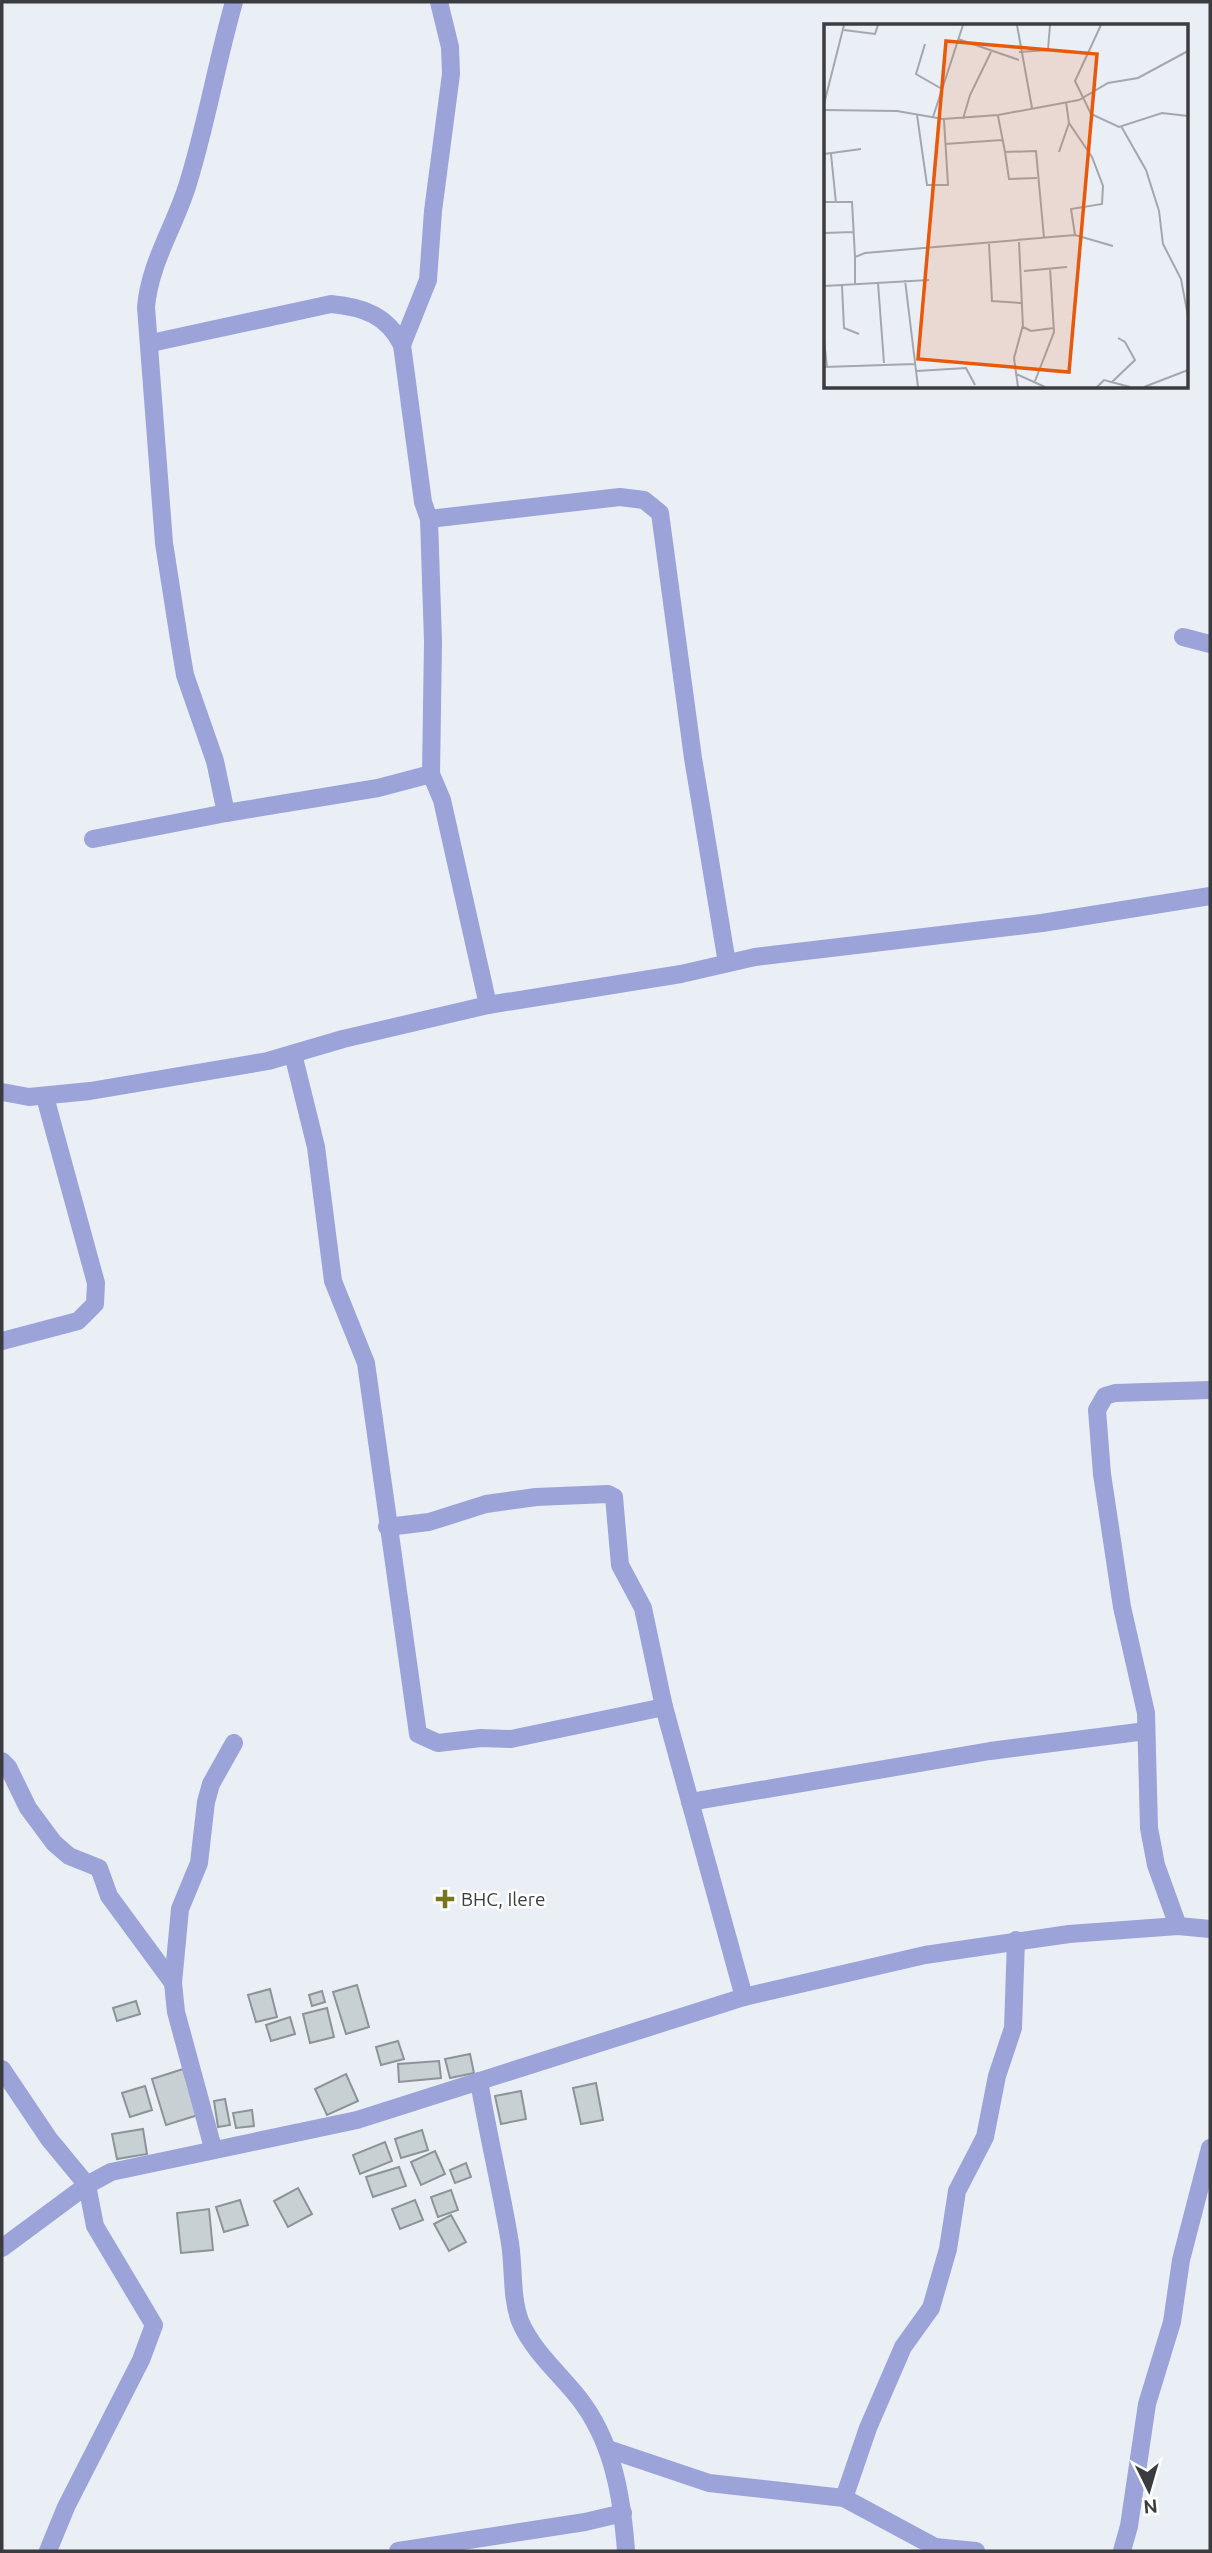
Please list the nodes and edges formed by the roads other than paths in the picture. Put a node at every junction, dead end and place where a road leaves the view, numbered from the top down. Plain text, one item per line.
1 (234, 2) edge
2 (439, 2) edge
3 (151, 343) junction
4 (402, 345) junction
5 (429, 519) junction
6 (1183, 637) dead end
7 (1210, 644) edge
8 (431, 774) junction
9 (226, 813) junction
10 (93, 839) dead end
11 (1210, 896) edge
12 (727, 963) junction
13 (488, 1005) junction
14 (293, 1054) junction
15 (2, 1091) edge
16 (45, 1097) junction
17 (2, 1341) edge
18 (1210, 1390) edge
19 (387, 1527) junction
20 (664, 1707) junction
21 (1146, 1731) junction
22 (234, 1743) dead end
23 (2, 1761) edge
24 (690, 1802) junction
25 (1178, 1926) junction
26 (1210, 1929) edge
27 (1016, 1940) junction
28 (173, 1983) junction
29 (744, 1997) junction
30 (2, 2069) edge
31 (479, 2081) junction
32 (213, 2148) junction
33 (1209, 2159) edge
34 (87, 2185) junction
35 (2, 2248) edge
36 (608, 2449) junction
37 (844, 2498) junction
38 (623, 2513) junction
39 (48, 2551) edge
40 (398, 2551) edge
41 (626, 2551) edge
42 (976, 2551) edge
43 (1122, 2551) edge

1 - 3 street
2 - 4 street
3 - 4 street
3 - 9 street
4 - 5 street
5 - 8 street
5 - 12 street
6 - 7 street
8 - 9 street
8 - 13 street
9 - 10 street
11 - 12 street
12 - 13 street
13 - 14 street
14 - 16 street
14 - 19 street
15 - 16 street
16 - 17 street
18 - 21 street
19 - 20 street
19 - 20 street
20 - 24 street
21 - 24 street
21 - 25 street
22 - 28 street
23 - 28 street
24 - 29 street
25 - 26 street
25 - 27 street
27 - 29 street
27 - 37 street
28 - 32 street
29 - 31 street
30 - 34 street
31 - 32 street
31 - 36 street
32 - 34 street
33 - 43 street
34 - 35 street
34 - 39 street
36 - 37 street
36 - 38 street
37 - 42 street
38 - 40 street
38 - 41 street

